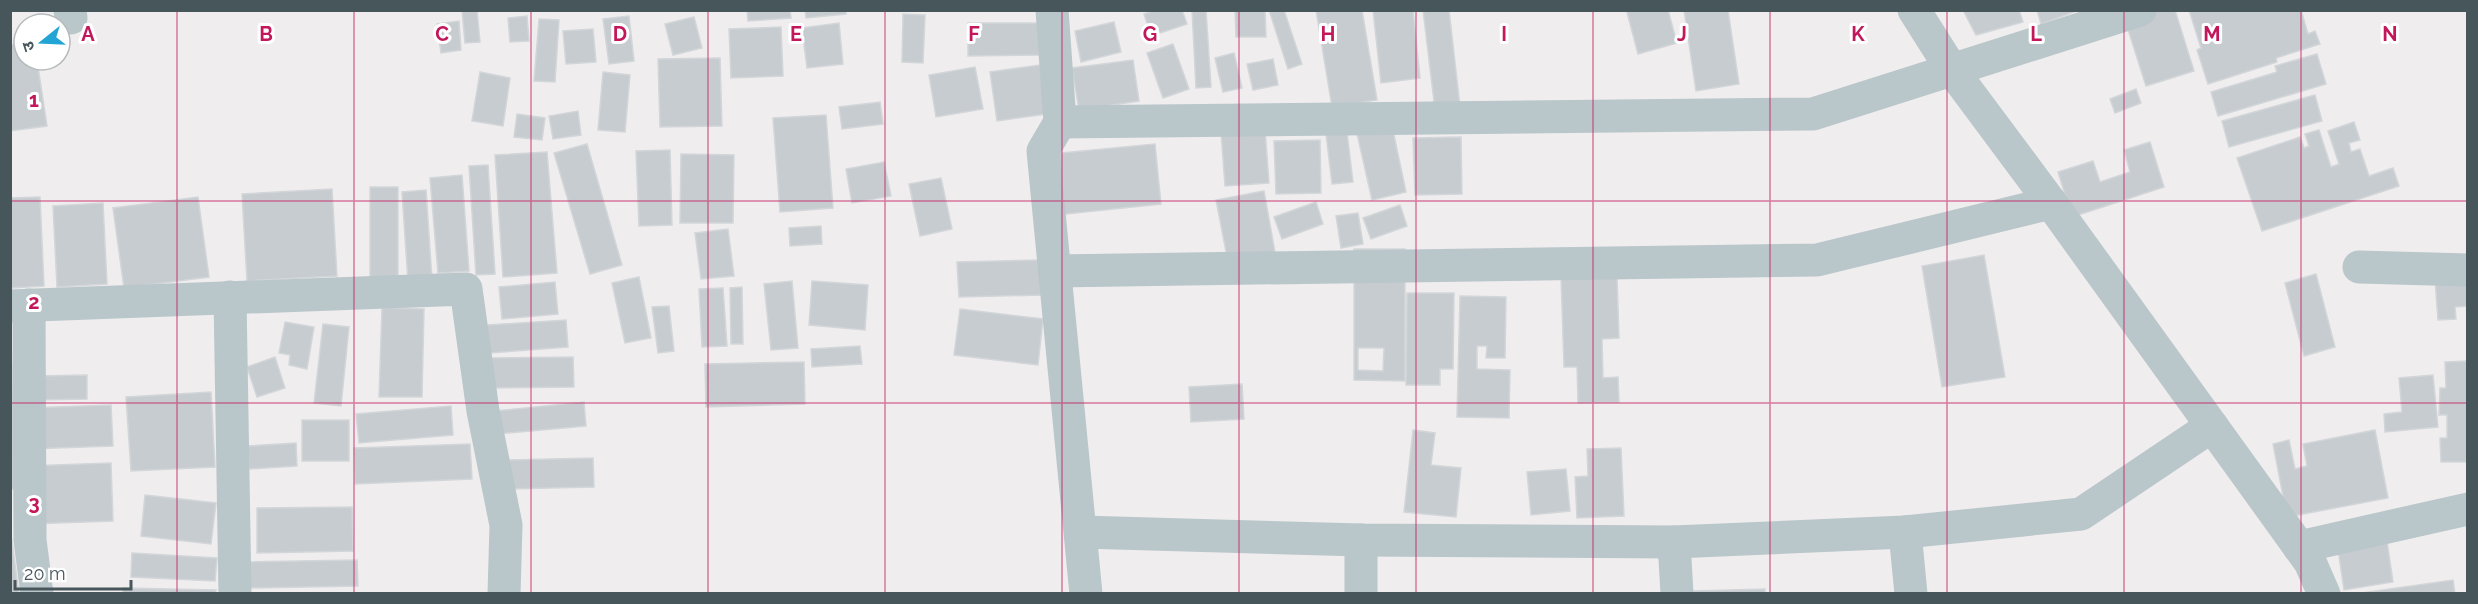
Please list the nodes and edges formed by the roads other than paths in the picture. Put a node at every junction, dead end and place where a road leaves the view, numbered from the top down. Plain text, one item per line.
1 (1052, 10) edge
2 (1914, 10) edge
3 (2140, 10) edge
4 (1952, 70) junction
5 (1060, 122) junction
6 (2051, 203) junction
7 (2358, 267) dead end
8 (2468, 270) edge
9 (1055, 271) junction
10 (230, 297) junction
11 (20, 306) edge
12 (2212, 426) junction
13 (2468, 509) edge
14 (1081, 532) junction
15 (1905, 532) junction
16 (1361, 540) junction
17 (1674, 542) junction
18 (2299, 547) junction
19 (37, 594) edge
20 (235, 594) edge
21 (504, 594) edge
22 (1086, 594) edge
23 (1361, 594) edge
24 (1677, 594) edge
25 (1911, 594) edge
26 (2324, 594) edge

1 - 5 street
2 - 4 street
3 - 4 street
4 - 5 street
4 - 6 street
5 - 9 street
6 - 9 street
6 - 12 street
7 - 8 street
9 - 14 street
10 - 11 street
10 - 20 street
10 - 21 street
11 - 19 street
12 - 15 street
12 - 18 street
13 - 18 street
14 - 16 street
14 - 22 street
15 - 17 street
15 - 25 street
16 - 17 street
16 - 23 street
17 - 24 street
18 - 26 street

